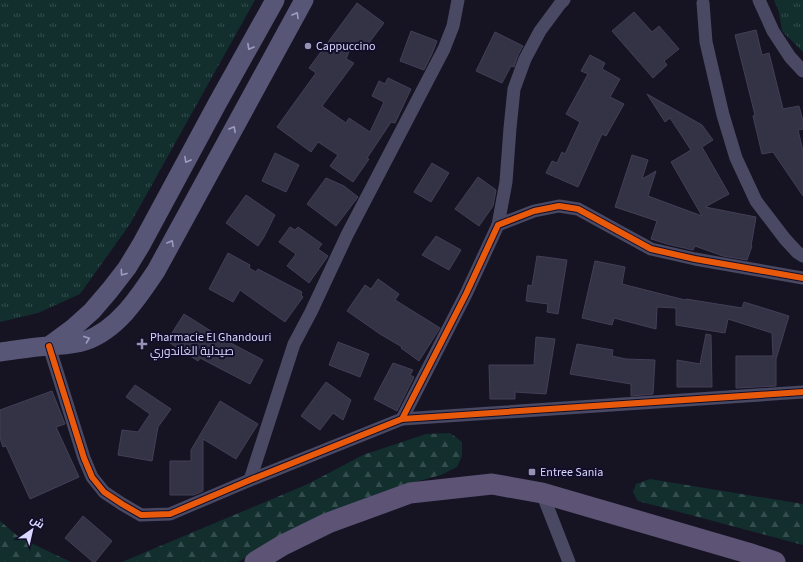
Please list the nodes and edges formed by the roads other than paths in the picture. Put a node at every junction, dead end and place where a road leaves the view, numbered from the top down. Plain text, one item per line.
1 (275, 0) edge
2 (304, 0) edge
3 (458, 0) edge
4 (564, 0) edge
5 (759, 0) edge
6 (702, 1) edge
7 (803, 71) edge
8 (498, 225) junction
9 (803, 256) edge
10 (803, 278) edge
11 (49, 346) junction
12 (0, 352) edge
13 (803, 392) edge
14 (402, 419) junction
15 (250, 480) junction
16 (542, 493) junction
17 (255, 562) edge
18 (569, 562) edge
19 (775, 562) edge

1 -> 11 street
11 -> 2 street
3 - 15 street
4 - 8 street
5 - 7 street
6 - 9 street
8 - 10 street
8 - 14 street
11 - 12 street
11 - 15 street
13 - 14 street
14 - 15 street
16 - 17 main road
16 - 18 street
16 - 19 main road

